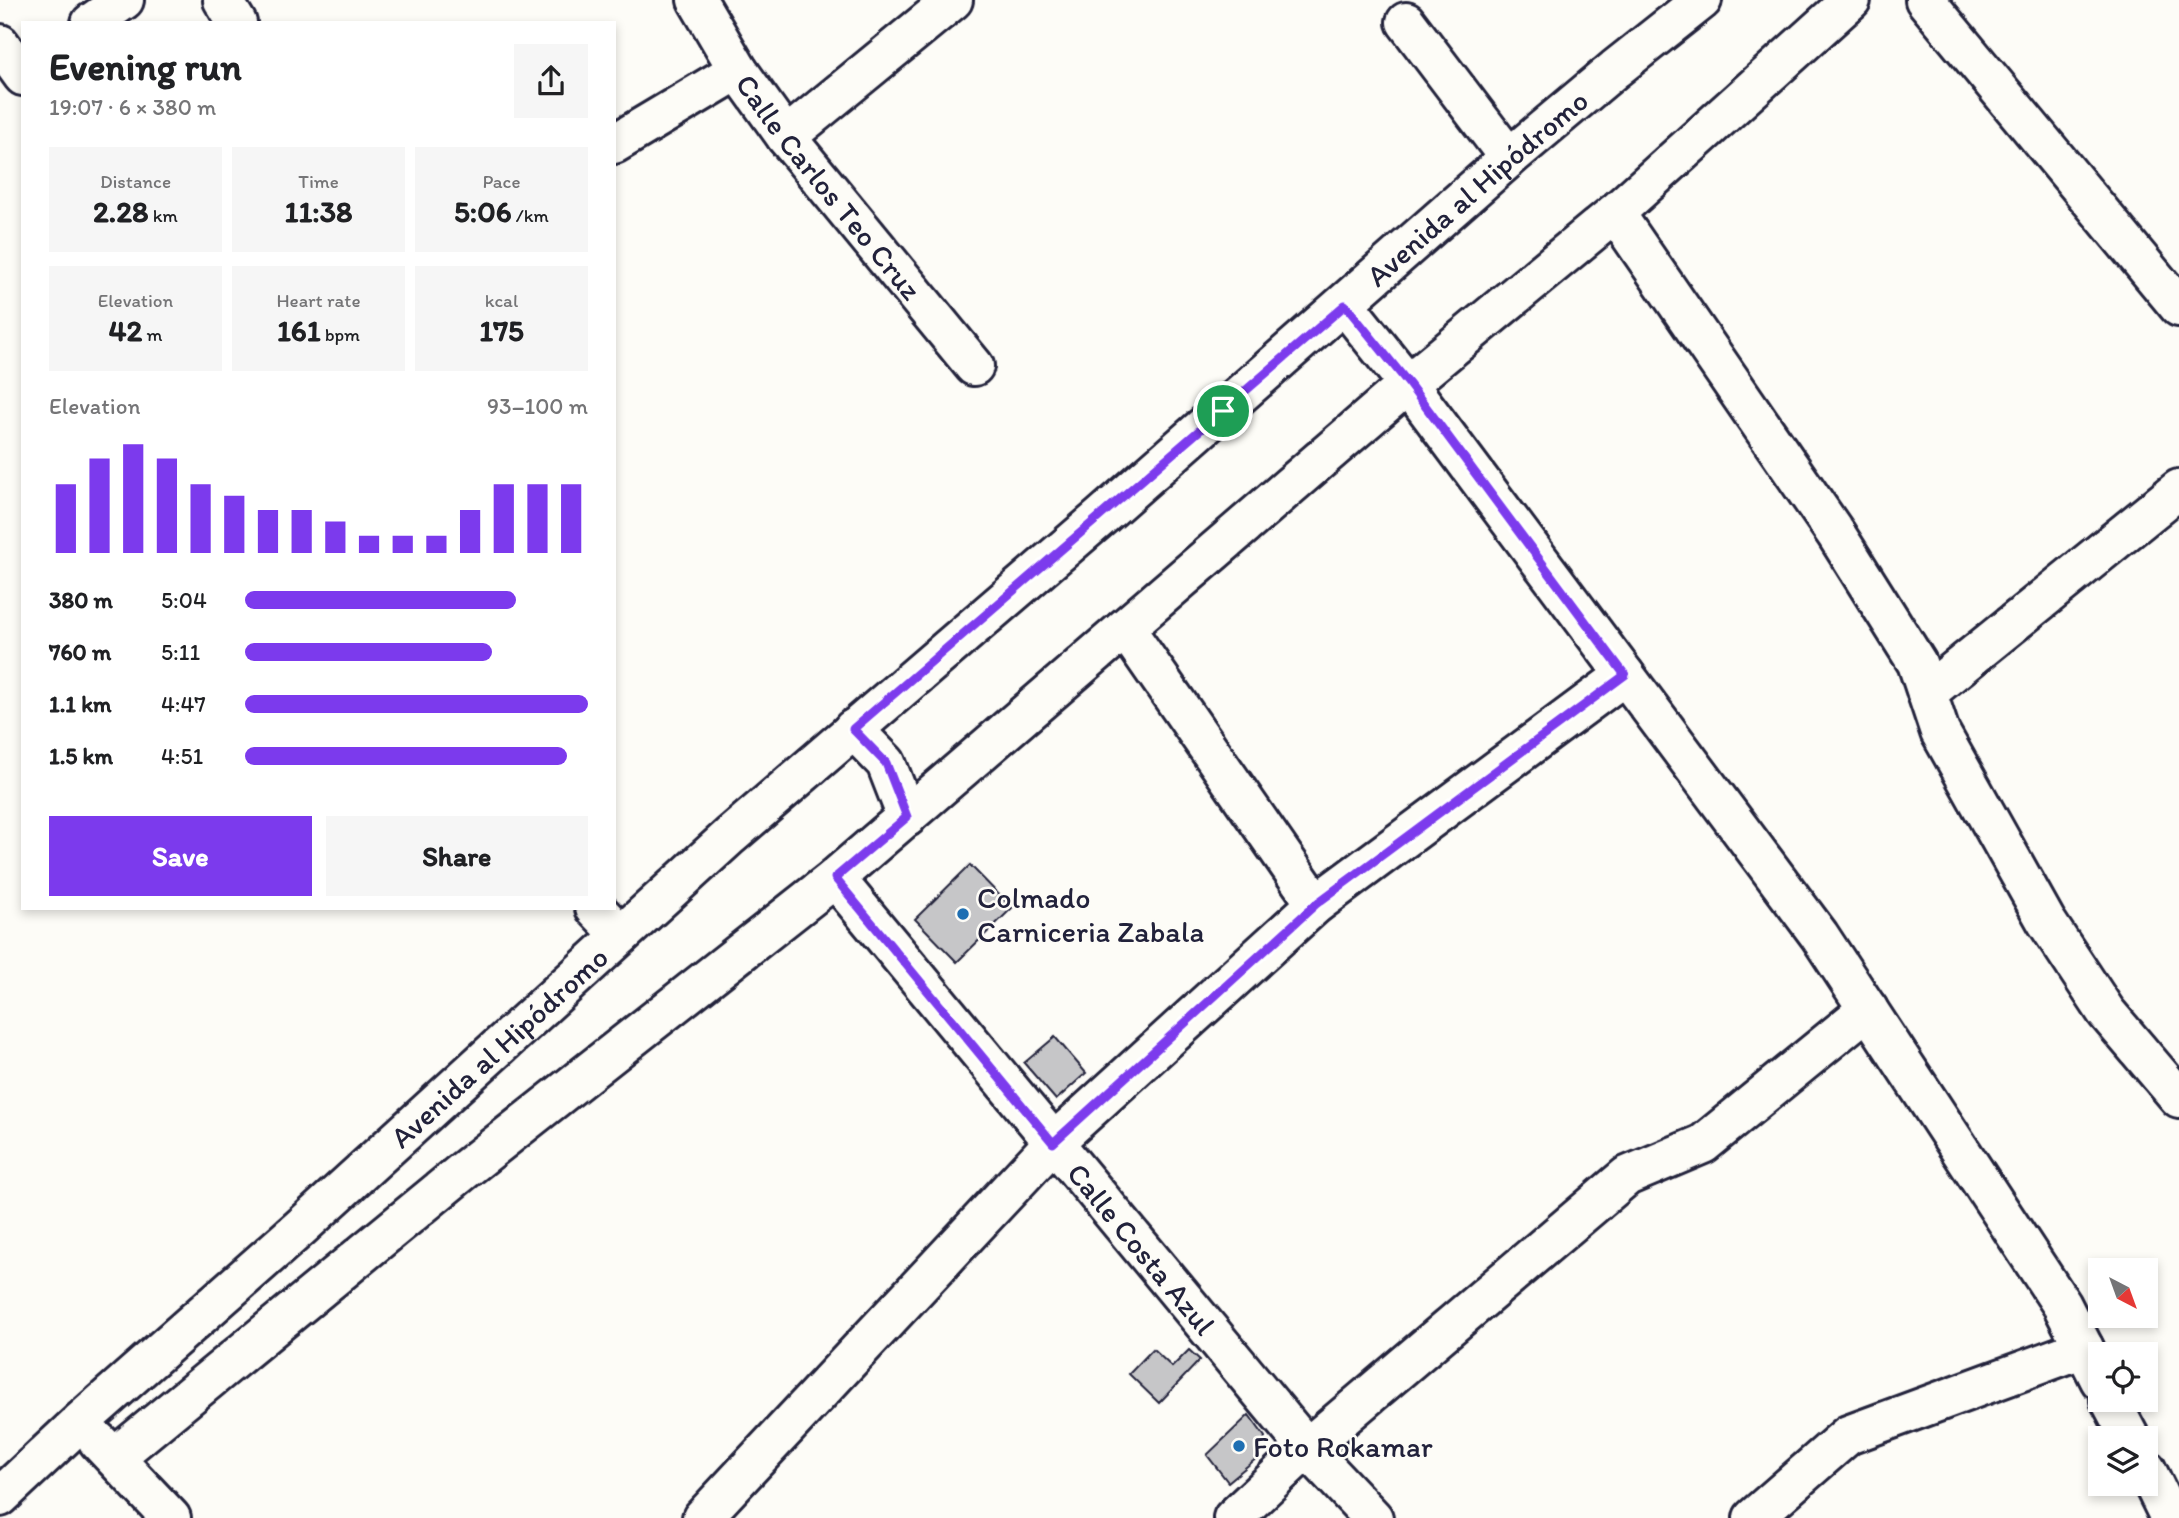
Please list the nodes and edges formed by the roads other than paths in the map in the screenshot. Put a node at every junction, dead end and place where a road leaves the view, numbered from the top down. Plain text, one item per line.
1 (124, 0) edge
2 (223, 0) edge
3 (696, 0) edge
4 (953, 0) edge
5 (1702, 0) edge
6 (1851, 0) edge
7 (1925, 0) edge
8 (94, 21) edge
9 (236, 21) edge
10 (1406, 22) dead end
11 (738, 70) junction
12 (786, 137) junction
13 (616, 143) edge
14 (1510, 158) junction
15 (1615, 212) junction
16 (1345, 305) junction
17 (2179, 307) edge
18 (974, 366) dead end
19 (1409, 384) junction
20 (2179, 489) edge
21 (1125, 628) junction
22 (1625, 675) junction
23 (1927, 693) junction
24 (853, 729) junction
25 (907, 817) junction
26 (835, 878) junction
27 (1316, 904) junction
28 (597, 910) edge
29 (621, 935) junction
30 (1868, 1009) junction
31 (2179, 1098) edge
32 (1053, 1143) junction
33 (2088, 1356) edge
34 (2088, 1365) edge
35 (80, 1422) junction
36 (1307, 1448) junction
37 (115, 1457) junction
38 (2158, 1494) edge
39 (0, 1497) edge
40 (171, 1518) edge
41 (702, 1518) edge
42 (1233, 1518) edge
43 (1373, 1518) edge
44 (1753, 1518) edge
45 (2170, 1518) edge

1 - 8 street
2 - 9 street
3 - 11 street, Calle Carlos Teo Cruz
4 - 12 street
5 - 14 street, Avenida al Hipódromo
6 - 15 street
7 - 17 street
10 - 14 street
11 - 12 street, Calle Carlos Teo Cruz
11 - 13 street
12 - 18 street, Calle Carlos Teo Cruz
14 - 16 street, Avenida al Hipódromo
15 - 19 street
15 - 23 street
16 - 19 street
16 - 24 street, Avenida al Hipódromo
19 - 21 street
19 - 22 street
20 - 23 street
21 - 25 street
21 - 27 street
22 - 27 street
22 - 30 street
23 - 31 street
24 - 25 street
24 - 29 street, Avenida al Hipódromo
25 - 26 street
26 - 32 street, Calle Costa Azul
26 - 37 street
27 - 32 street
28 - 29 street
29 - 35 street, Avenida al Hipódromo
30 - 33 street
30 - 36 street
32 - 36 street, Calle Costa Azul
32 - 41 street
34 - 44 street
35 - 37 street
35 - 39 street, Avenida al Hipódromo
36 - 42 street
36 - 43 street, Calle Costa Azul
37 - 40 street
38 - 45 street

